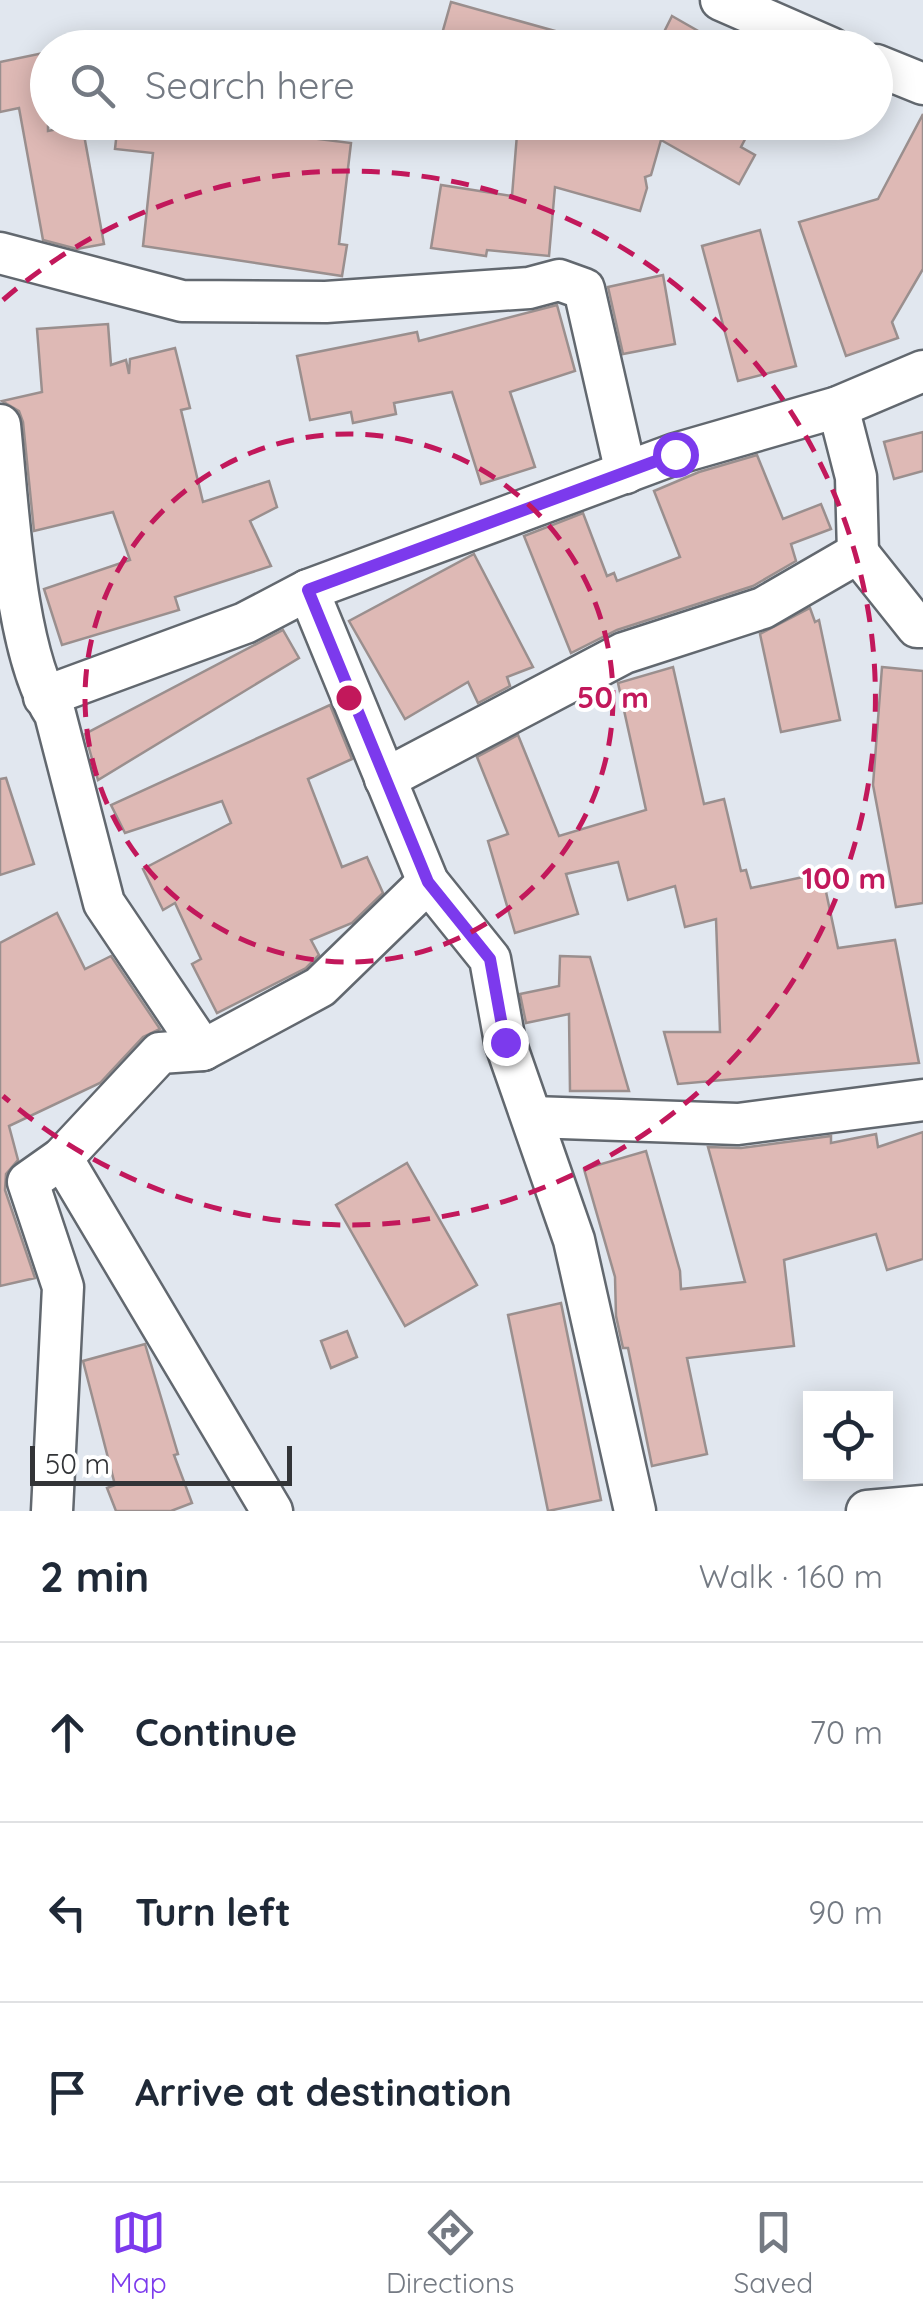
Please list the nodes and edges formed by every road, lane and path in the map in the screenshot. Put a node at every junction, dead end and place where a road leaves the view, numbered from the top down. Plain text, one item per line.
1 (722, 0) edge
2 (790, 30) edge
3 (893, 72) edge
4 (923, 84) edge
5 (0, 253) edge
6 (923, 371) edge
7 (838, 407) junction
8 (0, 425) edge
9 (626, 473) junction
10 (858, 553) junction
11 (308, 590) junction
12 (923, 627) edge
13 (44, 697) junction
14 (386, 778) junction
15 (428, 882) junction
16 (202, 1050) junction
17 (923, 1100) edge
18 (532, 1118) junction
19 (62, 1158) junction
20 (923, 1506) edge
21 (52, 1511) edge
22 (272, 1511) edge
23 (636, 1511) edge
24 (868, 1511) edge

1 - 2 street
3 - 4 street
5 - 9 street
6 - 7 street
7 - 9 street
7 - 10 street
8 - 13 street
9 - 11 street
10 - 12 street
10 - 14 street
11 - 13 street
11 - 14 street
13 - 16 street
14 - 15 street
15 - 16 street
15 - 18 street
16 - 19 street
17 - 18 street
18 - 23 street
19 - 21 street
19 - 22 street
20 - 24 street

